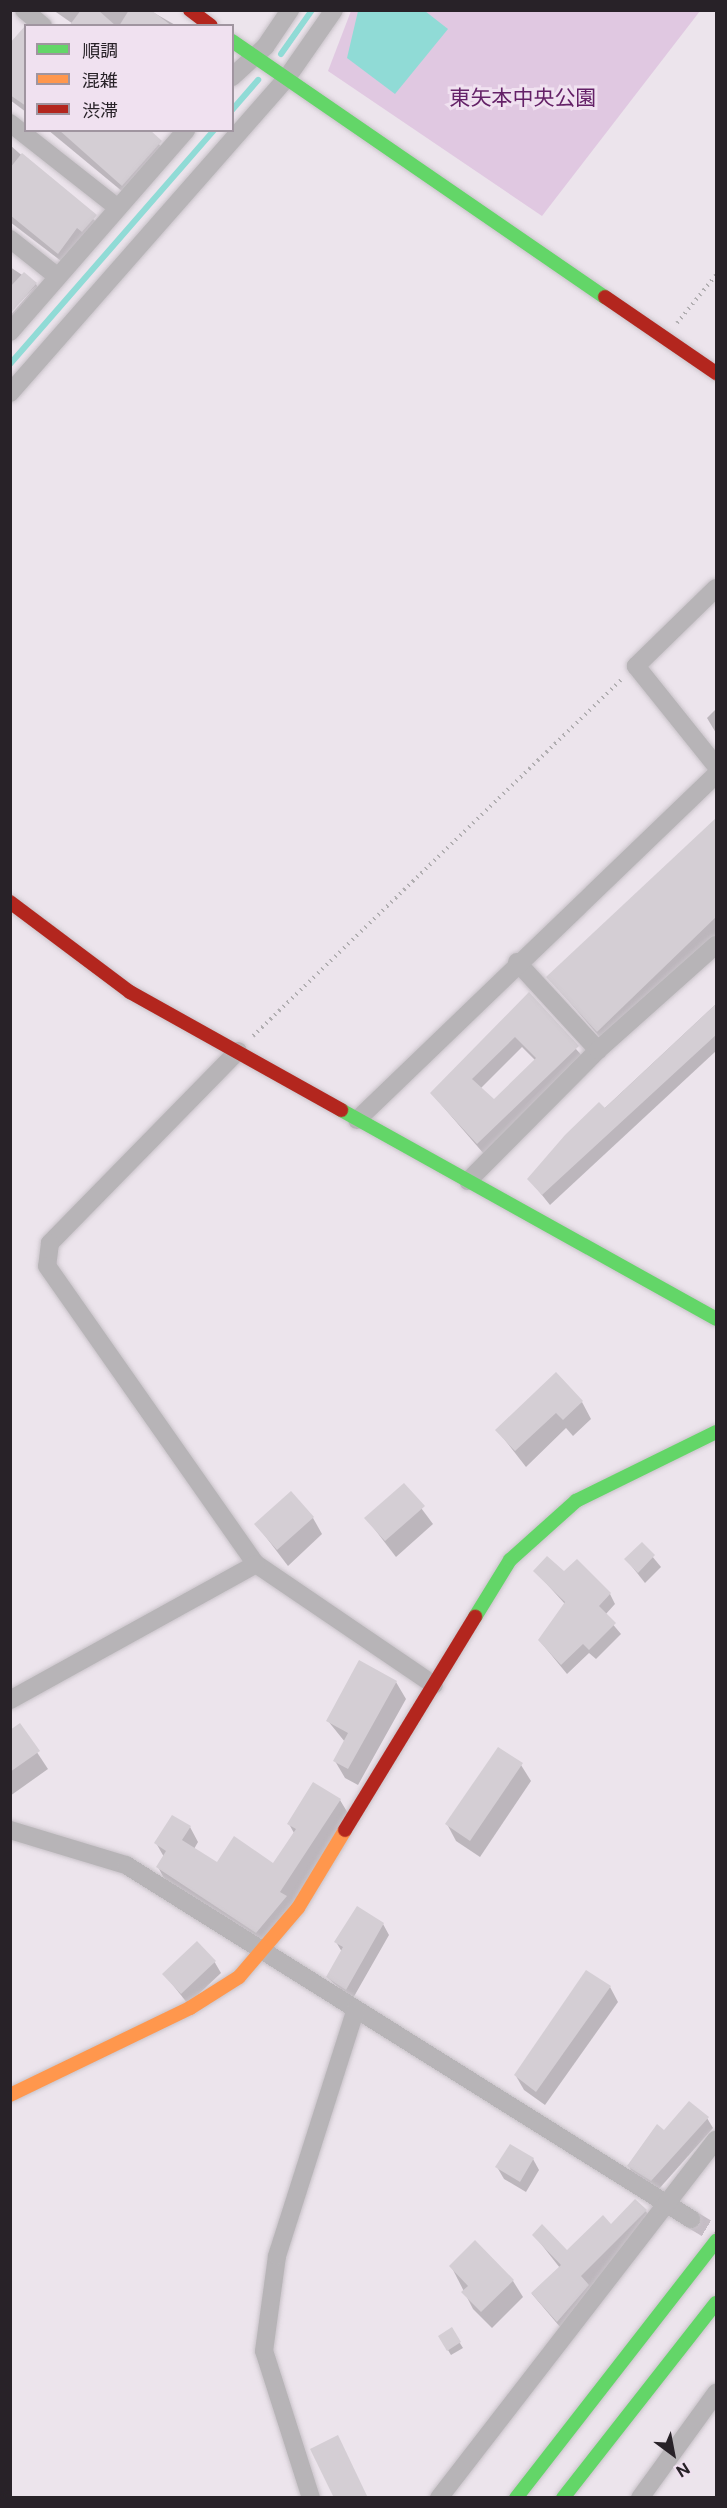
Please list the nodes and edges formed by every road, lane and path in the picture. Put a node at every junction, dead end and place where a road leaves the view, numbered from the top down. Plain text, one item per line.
1 (24, 10) edge
2 (190, 10) edge
3 (290, 10) edge
4 (334, 10) edge
5 (41, 24) edge
6 (208, 24) edge
7 (234, 41) edge
8 (255, 56) junction
9 (234, 75) edge
10 (286, 79) junction
11 (10, 123) edge
12 (181, 132) edge
13 (118, 208) junction
14 (10, 239) edge
15 (717, 274) edge
16 (58, 277) junction
17 (10, 332) edge
18 (665, 339) junction
19 (717, 373) edge
20 (10, 393) edge
21 (717, 588) edge
22 (636, 666) junction
23 (717, 766) edge
24 (717, 774) edge
25 (10, 902) edge
26 (717, 945) edge
27 (517, 962) junction
28 (598, 1050) junction
29 (238, 1051) junction
30 (357, 1120) junction
31 (468, 1181) junction
32 (717, 1319) edge
33 (717, 1432) edge
34 (256, 1564) junction
35 (434, 1685) junction
36 (10, 1700) edge
37 (10, 1830) edge
38 (266, 1950) junction
39 (356, 2009) junction
40 (10, 2095) edge
41 (717, 2139) edge
42 (666, 2203) junction
43 (691, 2219) tunnel mouth
44 (717, 2241) edge
45 (717, 2303) edge
46 (717, 2392) edge
47 (311, 2498) edge
48 (439, 2498) edge
49 (516, 2498) edge
50 (563, 2498) edge
51 (640, 2498) edge

1 - 5 street
2 - 6 main road
3 - 8 street
4 - 10 street
7 - 8 main road
8 - 9 street
8 - 10 main road
10 - 18 main road
10 - 20 street
11 - 13 street
12 - 13 street
13 - 16 street
14 - 16 street
15 - 18 path
16 - 17 street
18 - 19 main road
21 - 22 street
22 - 23 street
22 - 29 path
24 - 27 street
25 - 29 main road
26 - 28 street
27 - 28 street
27 - 30 street
28 - 31 street
29 - 30 main road
29 - 34 street
30 - 31 main road
31 - 32 main road
33 - 35 main road
34 - 35 street
34 - 36 street
35 - 38 main road
37 - 38 street
38 - 39 street
38 - 40 main road
39 - 42 street
39 - 47 street
41 - 42 street
42 - 43 street
42 - 48 street
44 - 49 main road
45 - 50 main road
46 - 51 street

